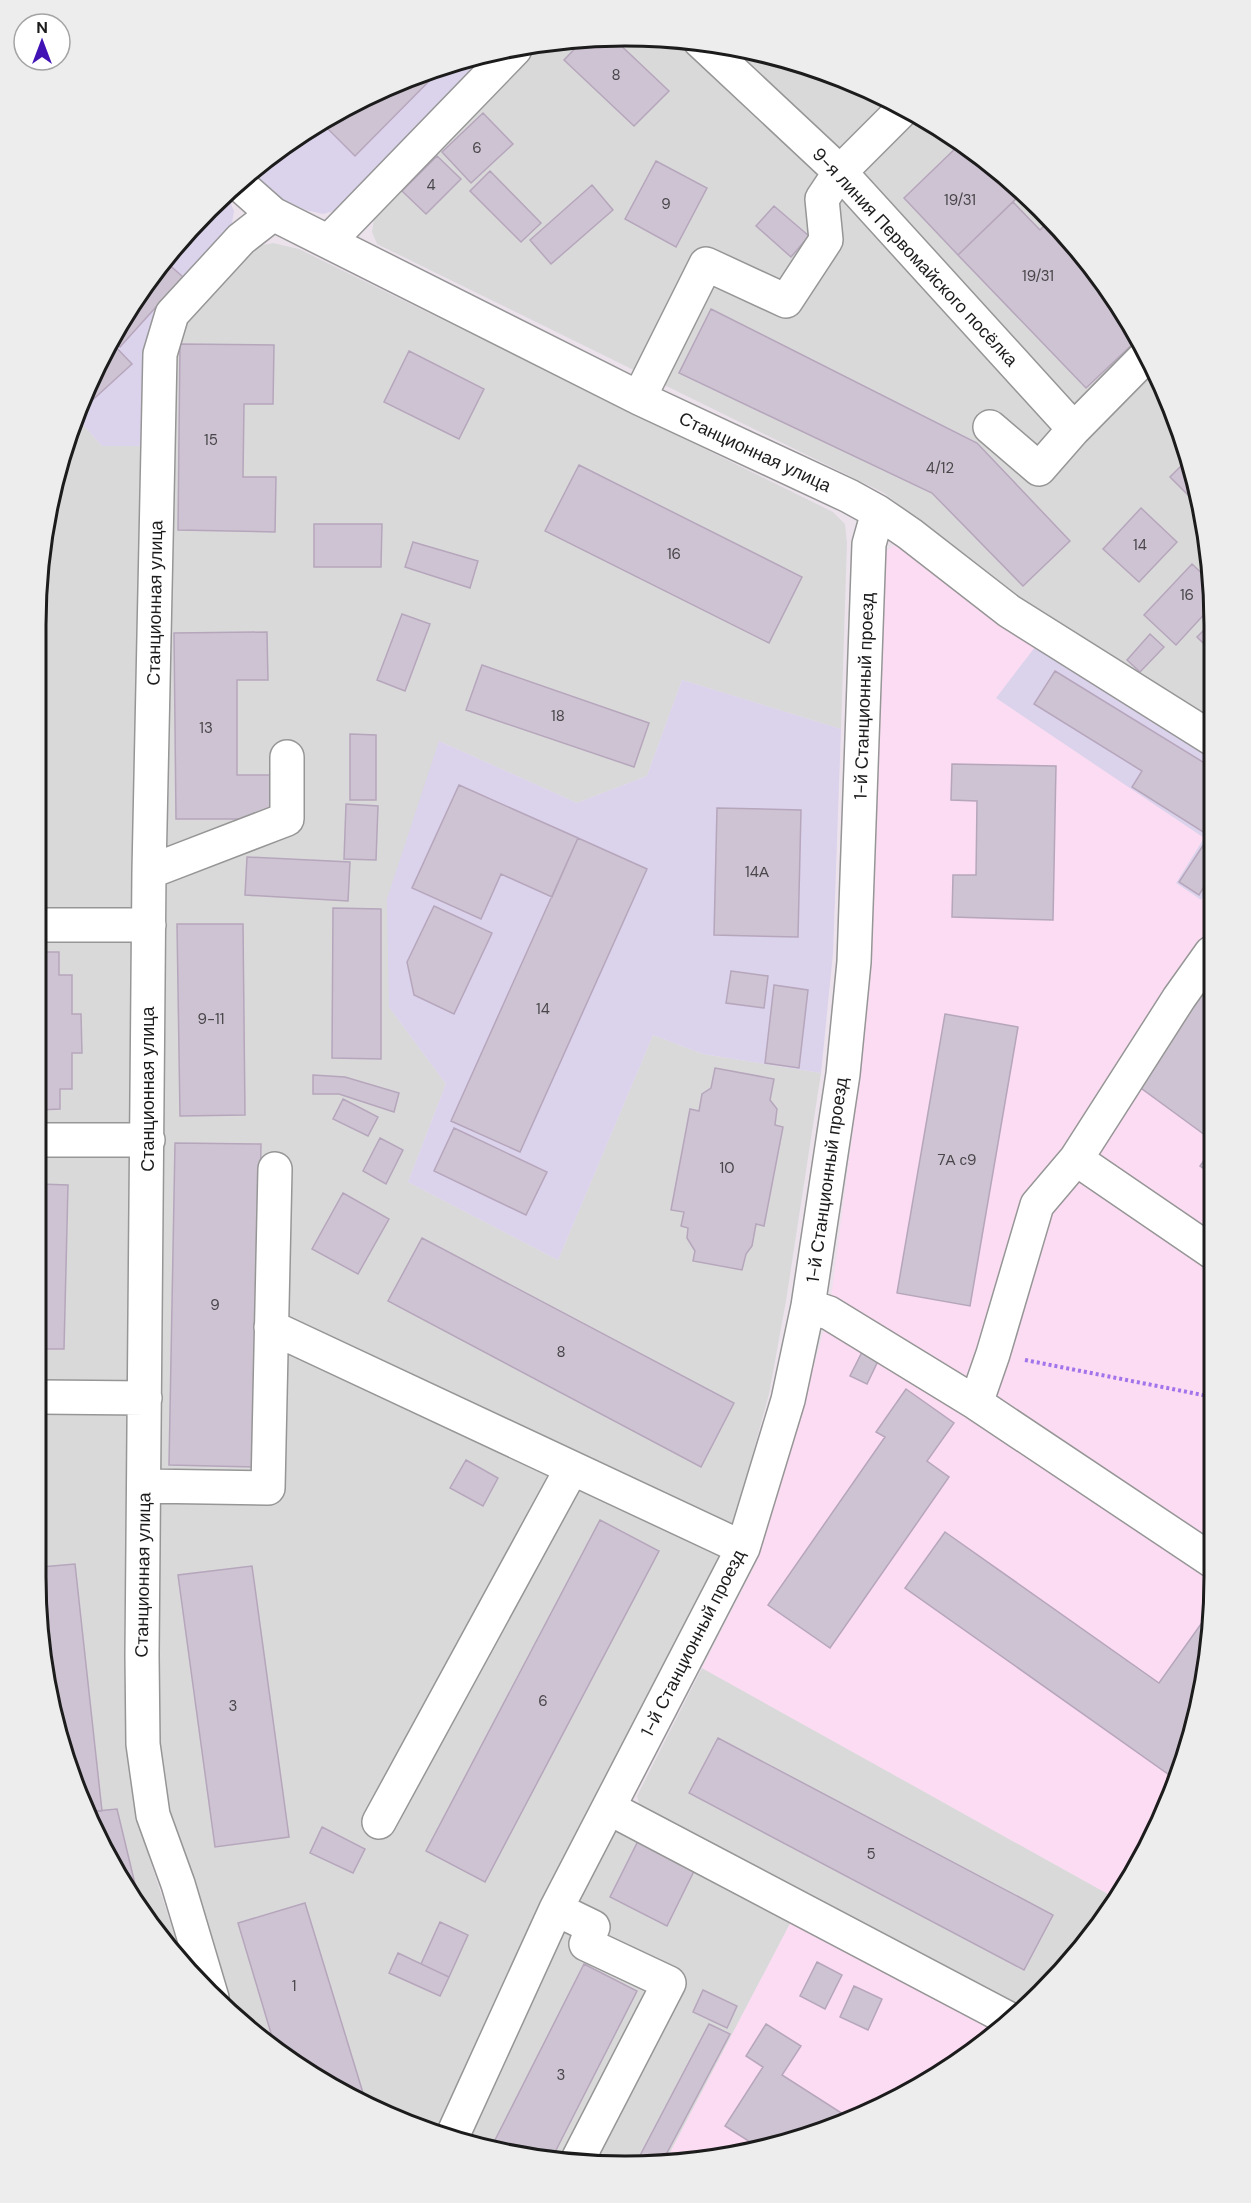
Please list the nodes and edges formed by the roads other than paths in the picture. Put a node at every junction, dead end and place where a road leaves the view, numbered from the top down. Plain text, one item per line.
1 (713, 53) edge
2 (505, 60) edge
3 (898, 114) edge
4 (840, 172) junction
5 (245, 189) edge
6 (273, 214) junction
7 (329, 241) junction
8 (1141, 361) edge
9 (639, 398) junction
10 (990, 427) dead end
11 (1074, 429) junction
12 (878, 512) junction
13 (1204, 734) edge
14 (287, 757) dead end
15 (149, 872) junction
16 (46, 925) edge
17 (148, 925) junction
18 (1204, 963) edge
19 (46, 1140) edge
20 (148, 1140) junction
21 (1076, 1159) junction
22 (275, 1169) dead end
23 (1204, 1247) edge
24 (808, 1305) junction
25 (271, 1327) junction
26 (46, 1397) edge
27 (145, 1398) junction
28 (976, 1403) junction
29 (572, 1468) junction
30 (144, 1486) junction
31 (743, 1548) junction
32 (1204, 1555) edge
33 (609, 1808) junction
34 (379, 1822) dead end
35 (556, 1909) junction
36 (206, 1977) edge
37 (1003, 2016) edge
38 (455, 2131) edge
39 (580, 2154) edge

1 - 4 street, 9-я линия Первомайского посёлка
2 - 7 street
3 - 4 street
4 - 9 street
4 - 11 street, 9-я линия Первомайского посёлка
5 - 6 street, Станционная улица
6 - 7 street, Станционная улица
6 - 15 street, Станционная улица
7 - 9 street, Станционная улица
8 - 11 street
9 - 12 street, Станционная улица
10 - 11 street
12 - 13 street, Станционная улица
12 - 24 street, 1-й Станционный проезд
14 - 15 street
15 - 17 street, Станционная улица
16 - 17 street
17 - 20 street, Станционная улица
18 - 21 street
19 - 20 street
20 - 27 street, Станционная улица
21 - 23 street
21 - 28 street
22 - 25 street
24 - 28 street
24 - 31 street, 1-й Станционный проезд
25 - 29 street
25 - 30 street
26 - 27 street
27 - 30 street, Станционная улица
28 - 32 street
29 - 31 street
29 - 34 street
30 - 36 street, Станционная улица
31 - 33 street, 1-й Станционный проезд
33 - 35 street, 1-й Станционный проезд
33 - 37 street
35 - 38 street, 1-й Станционный проезд
35 - 39 street

